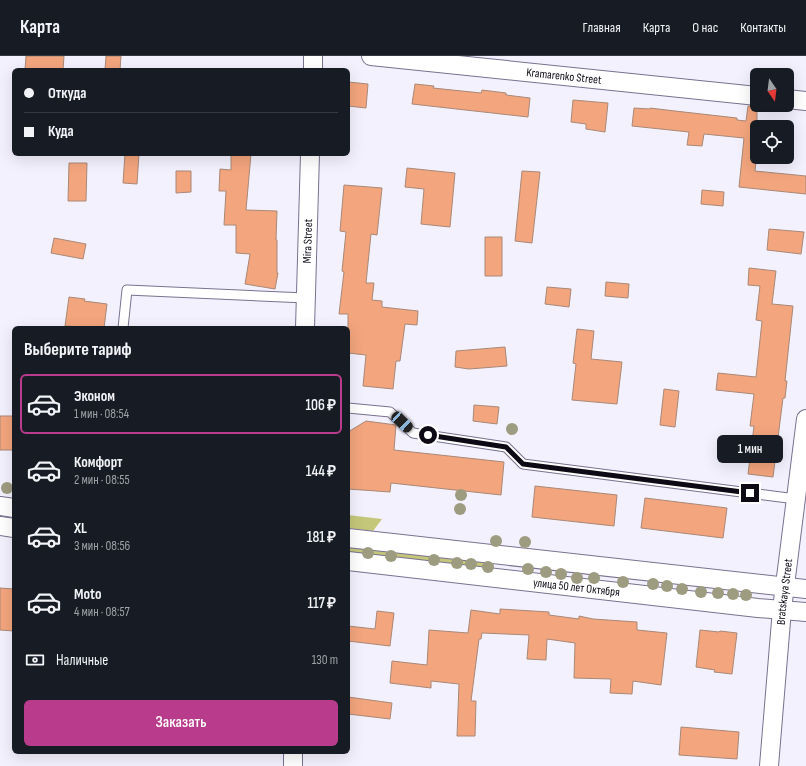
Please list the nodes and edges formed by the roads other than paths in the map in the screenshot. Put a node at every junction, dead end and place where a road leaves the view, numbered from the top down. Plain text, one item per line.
1 (313, 56) edge
2 (371, 56) edge
3 (313, 68) edge
4 (750, 95) edge
5 (794, 100) edge
6 (806, 101) edge
7 (310, 156) edge
8 (306, 298) junction
9 (123, 326) edge
10 (305, 326) edge
11 (350, 408) edge
12 (806, 419) edge
13 (796, 499) junction
14 (0, 506) edge
15 (12, 508) edge
16 (0, 526) edge
17 (12, 528) edge
18 (350, 538) edge
19 (350, 561) edge
20 (785, 586) junction
21 (806, 588) edge
22 (782, 609) junction
23 (806, 612) edge
24 (293, 754) edge
25 (293, 766) edge
26 (769, 766) edge

1 - 3 street
2 - 4 street, Kramarenko Street
5 - 6 street
7 - 8 street, Mira Street
8 - 9 lane
8 - 10 street, Mira Street
11 - 13 lane
12 - 13 street, Bratskaya Street
13 - 20 street, Bratskaya Street
14 - 15 street
16 - 17 street
18 - 20 street, улица 50 лет Октября
19 - 22 street, улица 50 лет Октября
20 - 21 street, улица 50 лет Октября
20 - 22 street, Bratskaya Street
22 - 23 street, улица 50 лет Октября
22 - 26 street, Bratskaya Street
24 - 25 street

